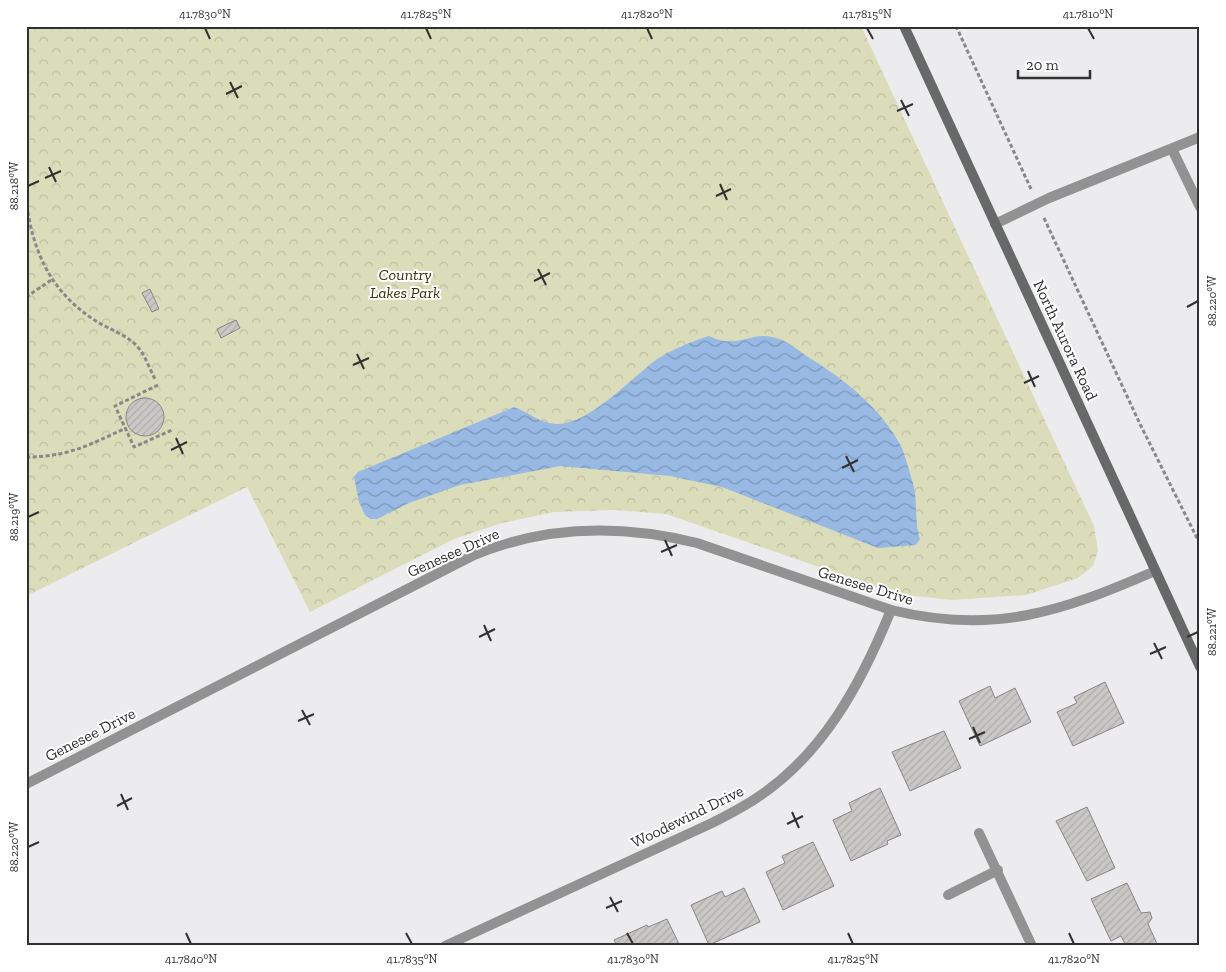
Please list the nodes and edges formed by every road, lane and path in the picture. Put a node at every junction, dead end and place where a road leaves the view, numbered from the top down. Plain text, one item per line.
1 (904, 26) edge
2 (956, 26) edge
3 (1200, 137) edge
4 (1172, 149) junction
5 (1024, 173) dead end
6 (26, 199) edge
7 (1200, 206) edge
8 (995, 224) junction
9 (1061, 256) dead end
10 (53, 280) junction
11 (26, 298) edge
12 (155, 379) dead end
13 (158, 385) dead end
14 (126, 428) junction
15 (172, 430) dead end
16 (26, 457) edge
17 (1200, 544) edge
18 (1155, 571) junction
19 (892, 610) junction
20 (1200, 667) edge
21 (26, 784) edge
22 (979, 833) dead end
23 (998, 870) junction
24 (948, 895) dead end
25 (445, 946) edge
26 (1032, 946) edge

1 - 8 main road, North Aurora Road
2 - 5 path
3 - 4 street
4 - 7 street
4 - 8 street
6 - 10 path
8 - 18 main road, North Aurora Road
9 - 17 path
10 - 11 path
10 - 12 path
13 - 14 path
14 - 15 path
14 - 16 path
18 - 19 street, Genesee Drive
18 - 20 main road, North Aurora Road
19 - 21 street, Genesee Drive
19 - 25 street, Woodewind Drive
22 - 23 street
23 - 24 street
23 - 26 street

